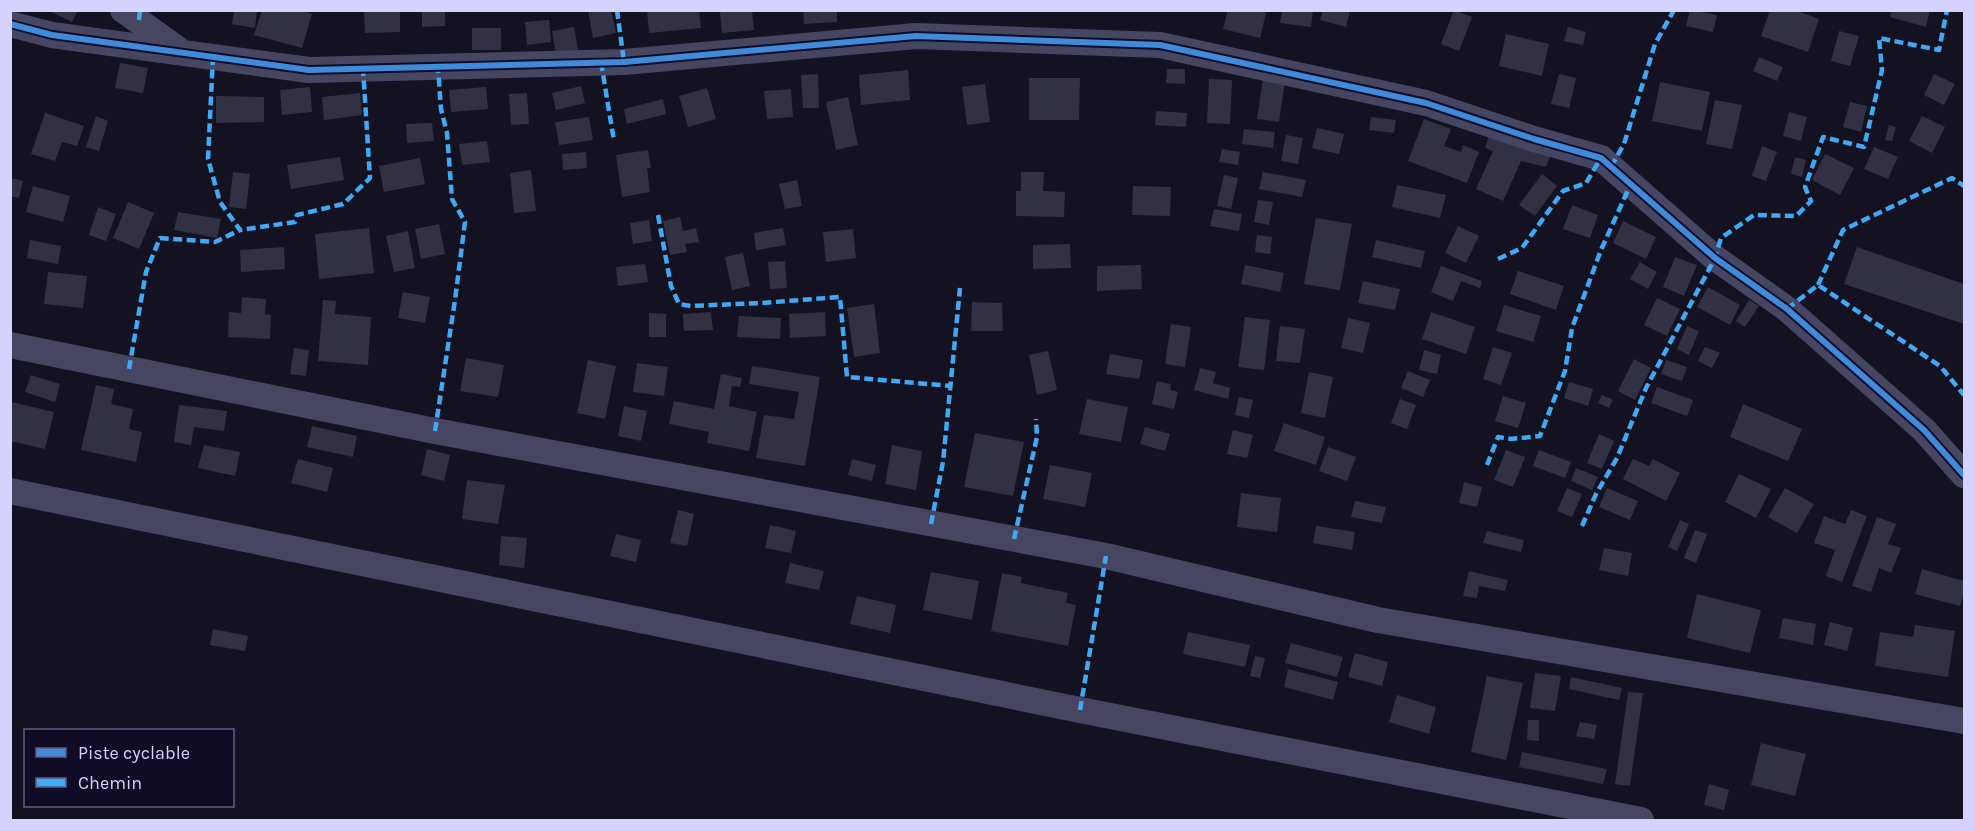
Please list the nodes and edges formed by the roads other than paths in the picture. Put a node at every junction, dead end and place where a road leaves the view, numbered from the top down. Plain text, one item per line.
1 (123, 10) edge
2 (10, 24) edge
3 (180, 51) junction
4 (10, 345) edge
5 (1965, 475) edge
6 (10, 491) edge
7 (1965, 721) edge
8 (1641, 820) edge

1 - 3 street
2 - 3 street
3 - 5 street
4 - 7 street
6 - 8 street

